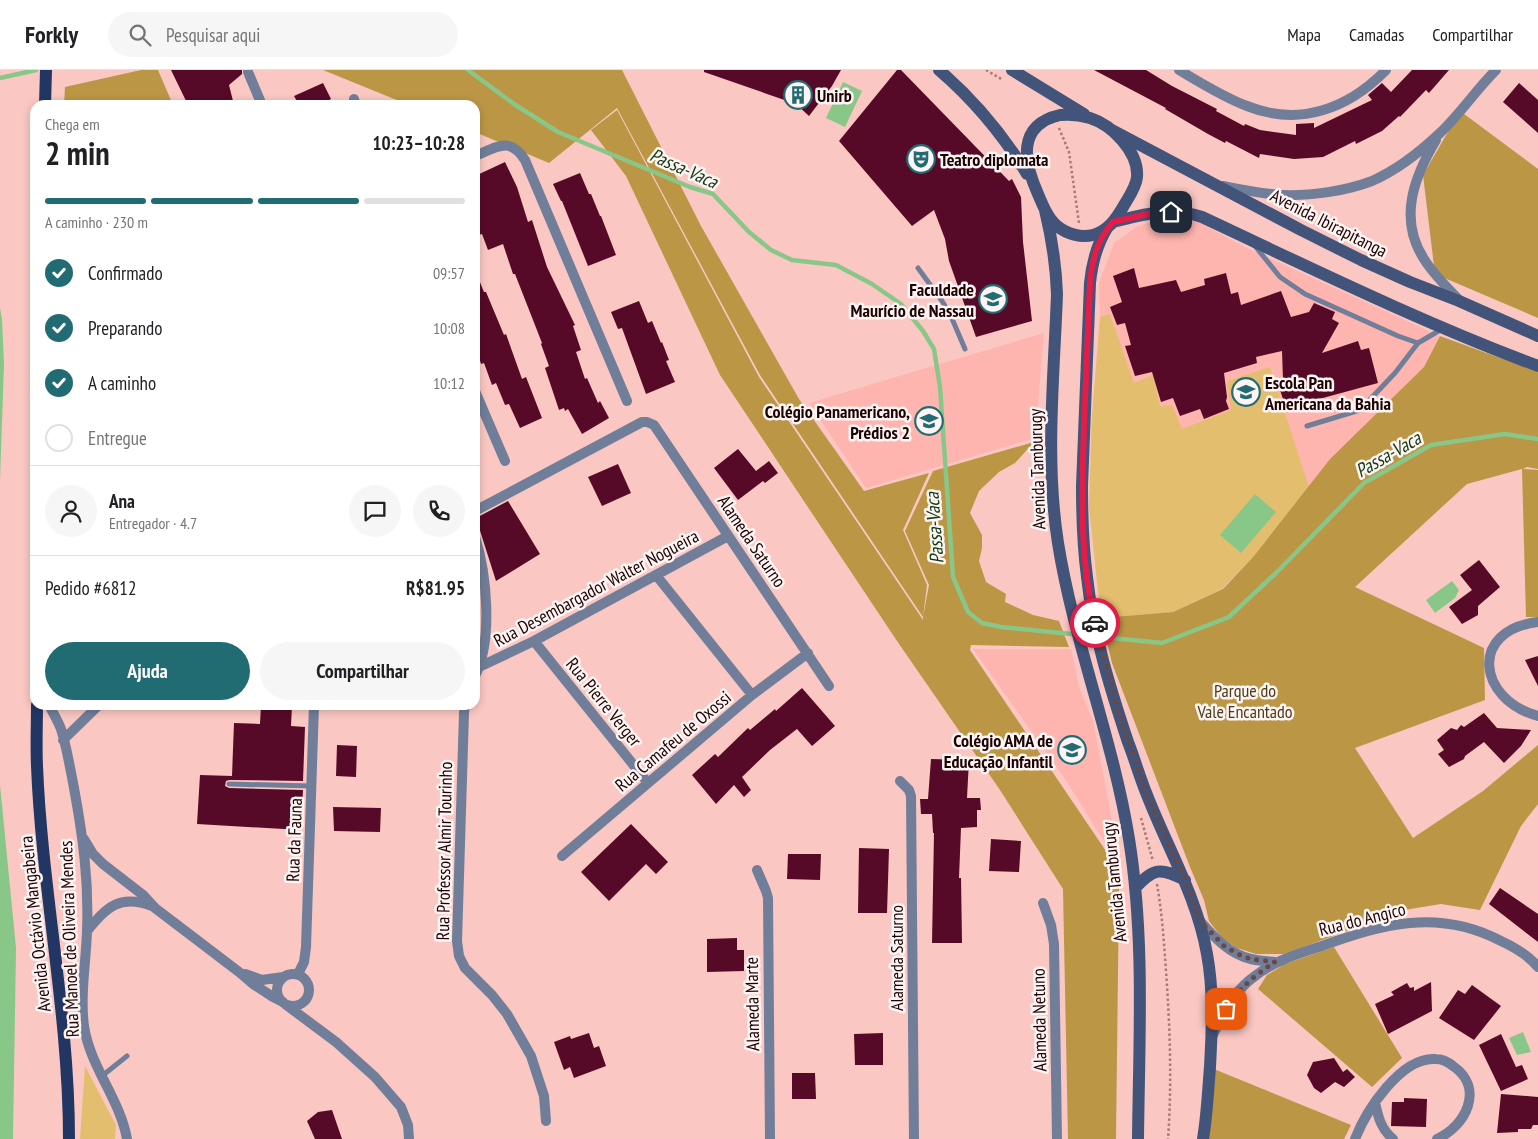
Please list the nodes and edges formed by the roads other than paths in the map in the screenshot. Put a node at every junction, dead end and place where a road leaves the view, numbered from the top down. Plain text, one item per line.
1 (46, 70) edge
2 (939, 70) edge
3 (1012, 70) edge
4 (1179, 70) edge
5 (1386, 70) edge
6 (1496, 70) edge
7 (248, 72) dead end
8 (46, 99) edge
9 (260, 100) edge
10 (1091, 118) junction
11 (1110, 129) junction
12 (1442, 131) junction
13 (480, 154) edge
14 (1032, 183) junction
15 (1216, 184) junction
16 (1045, 210) junction
17 (1110, 225) junction
18 (1250, 240) junction
19 (918, 268) dead end
20 (1459, 301) junction
21 (1443, 328) junction
22 (1537, 335) edge
23 (1418, 343) junction
24 (965, 349) dead end
25 (1538, 366) edge
26 (627, 401) dead end
27 (480, 403) edge
28 (1307, 426) dead end
29 (505, 461) dead end
30 (480, 508) edge
31 (728, 536) junction
32 (480, 557) edge
33 (656, 576) junction
34 (1538, 622) edge
35 (534, 641) junction
36 (808, 653) junction
37 (480, 663) edge
38 (480, 670) edge
39 (830, 686) dead end
40 (752, 695) junction
41 (37, 710) edge
42 (51, 710) edge
43 (94, 710) edge
44 (314, 710) edge
45 (464, 710) edge
46 (1538, 716) edge
47 (63, 740) junction
48 (900, 781) dead end
49 (648, 783) junction
50 (229, 784) dead end
51 (312, 786) junction
52 (83, 838) junction
53 (562, 856) dead end
54 (757, 870) dead end
55 (1185, 880) junction
56 (1135, 888) junction
57 (1043, 903) dead end
58 (155, 908) junction
59 (1200, 921) junction
60 (87, 931) junction
61 (1275, 962) junction
62 (1538, 967) edge
63 (239, 972) junction
64 (298, 974) junction
65 (283, 977) junction
66 (284, 1003) junction
67 (1212, 1038) junction
68 (127, 1056) dead end
69 (101, 1076) junction
70 (1375, 1102) junction
71 (546, 1121) dead end
72 (69, 1139) edge
73 (127, 1139) edge
74 (409, 1139) edge
75 (770, 1139) edge
76 (914, 1139) edge
77 (1057, 1139) edge
78 (1138, 1139) edge
79 (1204, 1139) edge
80 (1355, 1139) edge
81 (1394, 1139) edge
82 (1437, 1139) edge

1 - 8 main road
2 - 14 main road
3 - 10 main road
4 - 5 street
6 - 12 street
7 - 9 street
10 - 11 main road
10 - 14 main road
11 - 15 main road, Avenida Ibirapitanga
11 - 17 main road
12 - 15 street
12 - 20 street
13 - 26 street
14 - 16 main road
15 - 20 main road, Avenida Ibirapitanga
16 - 17 main road
16 - 56 main road, Avenida Tamburugy
17 - 18 main road
17 - 55 main road
18 - 21 main road
18 - 23 lane
19 - 24 lane
20 - 22 main road, Avenida Ibirapitanga
21 - 23 lane
21 - 25 main road
23 - 28 lane
27 - 29 street
30 - 31 street, Alameda Saturno
31 - 33 street, Rua Desembargador Walter Nogueira
31 - 36 street, Alameda Saturno
32 - 37 street
33 - 35 street, Rua Desembargador Walter Nogueira
33 - 40 street
34 - 46 street
35 - 38 street, Rua Desembargador Walter Nogueira
35 - 49 street, Rua Pierre Verger
36 - 39 street, Alameda Saturno
36 - 40 street, Rua Camafeu de Oxossi
40 - 49 street, Rua Camafeu de Oxossi
41 - 72 main road, Avenida Octávio Mangabeira
42 - 47 street, Rua Manoel de Oliveira Mendes
43 - 47 street
44 - 51 street, Rua da Fauna
45 - 71 street, Rua Professor Almir Tourinho
47 - 52 street, Rua Manoel de Oliveira Mendes
48 - 76 street, Alameda Saturno
49 - 53 street, Rua Camafeu de Oxossi
50 - 51 lane
51 - 64 street, Rua da Fauna
52 - 58 street
52 - 60 street, Rua Manoel de Oliveira Mendes
54 - 75 street, Alameda Marte
55 - 56 main road
55 - 59 main road
56 - 78 main road, Avenida Tamburugy
57 - 77 street, Alameda Netuno
58 - 60 street
58 - 63 street
59 - 61 street, Rua do Angico
59 - 67 main road
60 - 69 street, Rua Manoel de Oliveira Mendes
61 - 62 street, Rua do Angico
61 - 67 street, Rua do Angico
63 - 65 street
63 - 66 street
64 - 65 street
64 - 66 street
65 - 66 street
66 - 74 street
67 - 79 main road
68 - 69 lane
69 - 73 street, Rua Manoel de Oliveira Mendes
70 - 80 street
70 - 81 street
70 - 82 street

